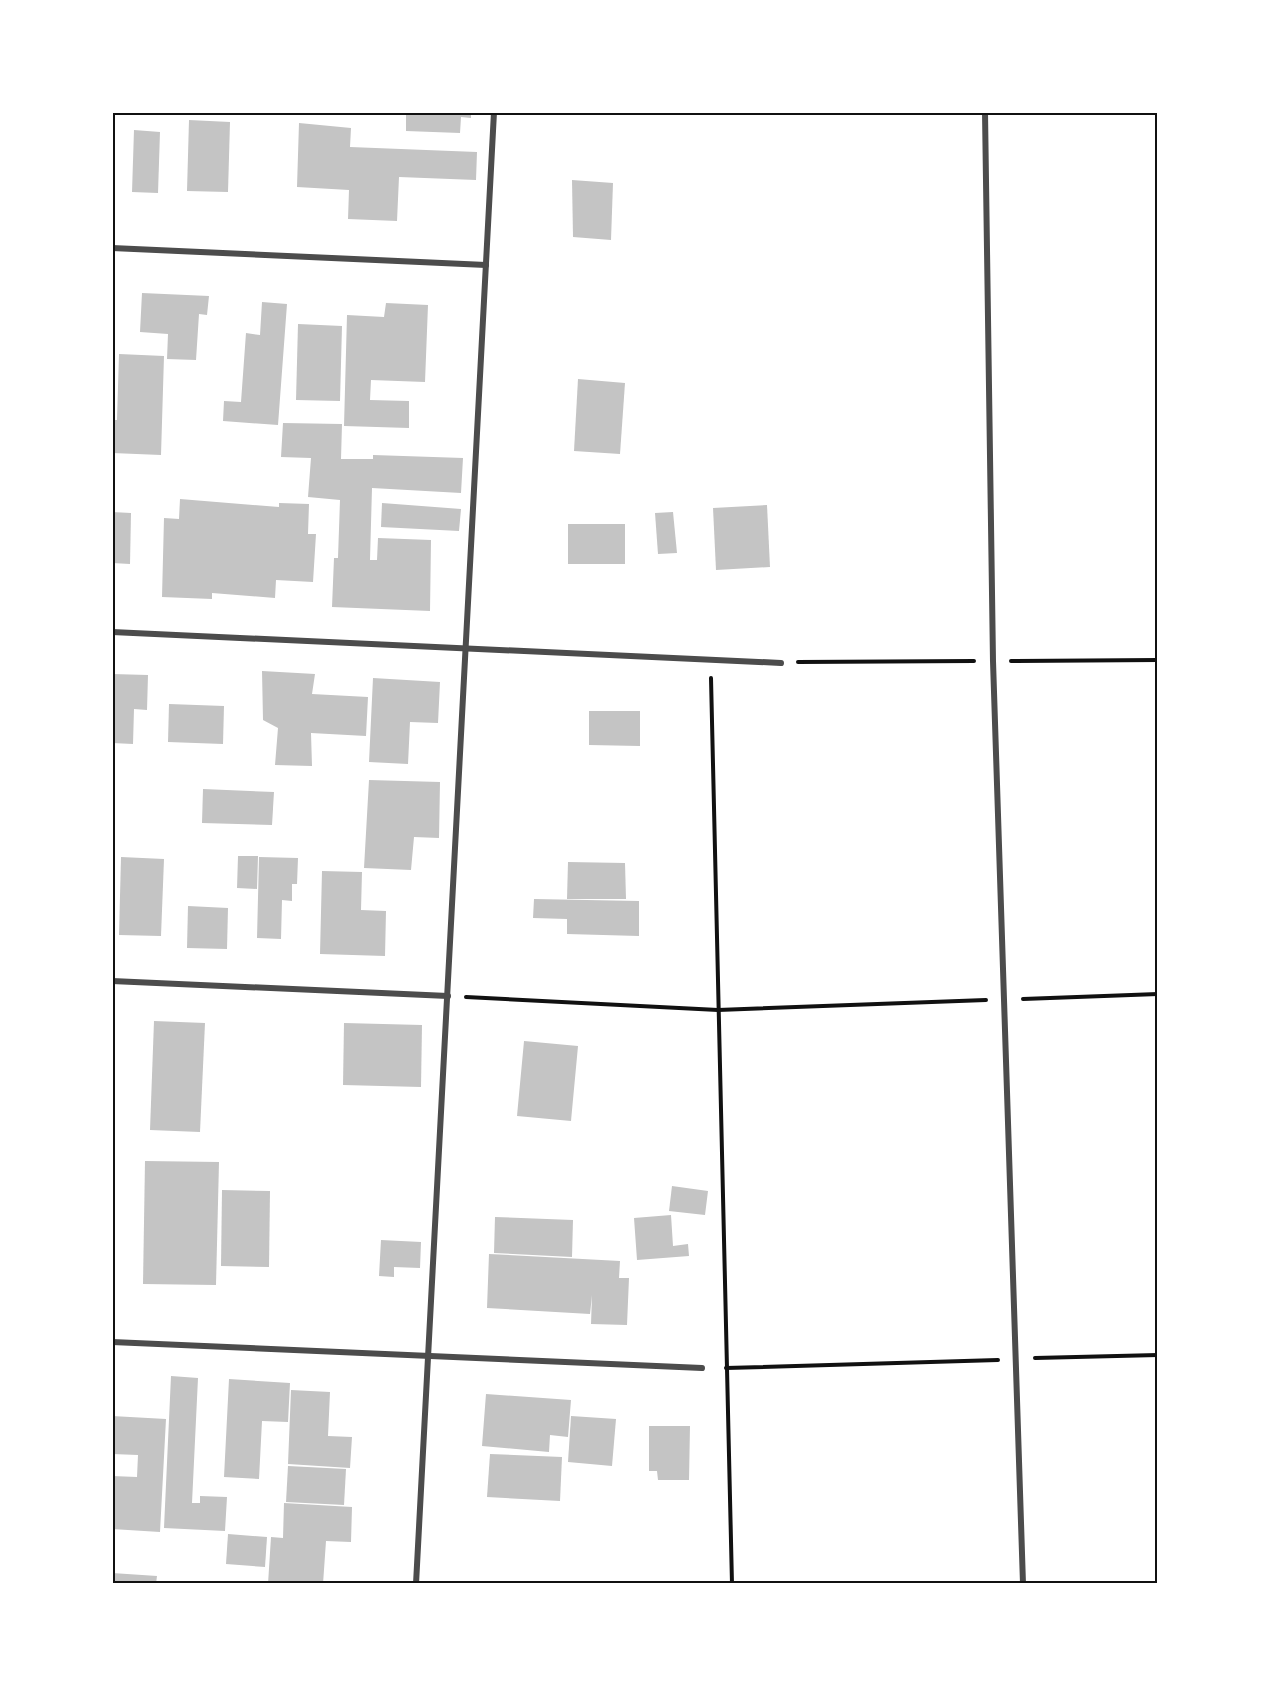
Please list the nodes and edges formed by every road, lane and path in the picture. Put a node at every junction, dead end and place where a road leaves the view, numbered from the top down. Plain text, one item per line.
1 (494, 112) edge
2 (985, 112) edge
3 (112, 248) edge
4 (486, 265) junction
5 (112, 632) edge
6 (466, 648) junction
7 (710, 659) junction
8 (1158, 660) edge
9 (993, 661) junction
10 (781, 663) joint
11 (112, 981) edge
12 (1158, 994) edge
13 (448, 996) junction
14 (1004, 999) junction
15 (718, 1010) junction
16 (112, 1342) edge
17 (1158, 1355) edge
18 (429, 1356) junction
19 (1016, 1359) junction
20 (702, 1368) joint
21 (727, 1368) junction
22 (416, 1584) edge
23 (732, 1584) edge
24 (1023, 1584) edge

1 - 4 street
2 - 9 street
3 - 4 street
4 - 6 street
5 - 6 street
6 - 7 street
6 - 13 street
7 - 10 street
7 - 15 path
8 - 9 path
9 - 10 path
9 - 14 street
11 - 13 street
12 - 14 path
13 - 15 path
13 - 18 street
14 - 15 path
14 - 19 street
15 - 21 path
16 - 18 street
17 - 19 path
18 - 20 street
18 - 22 street
19 - 21 path
19 - 24 street
20 - 21 path
21 - 23 path

